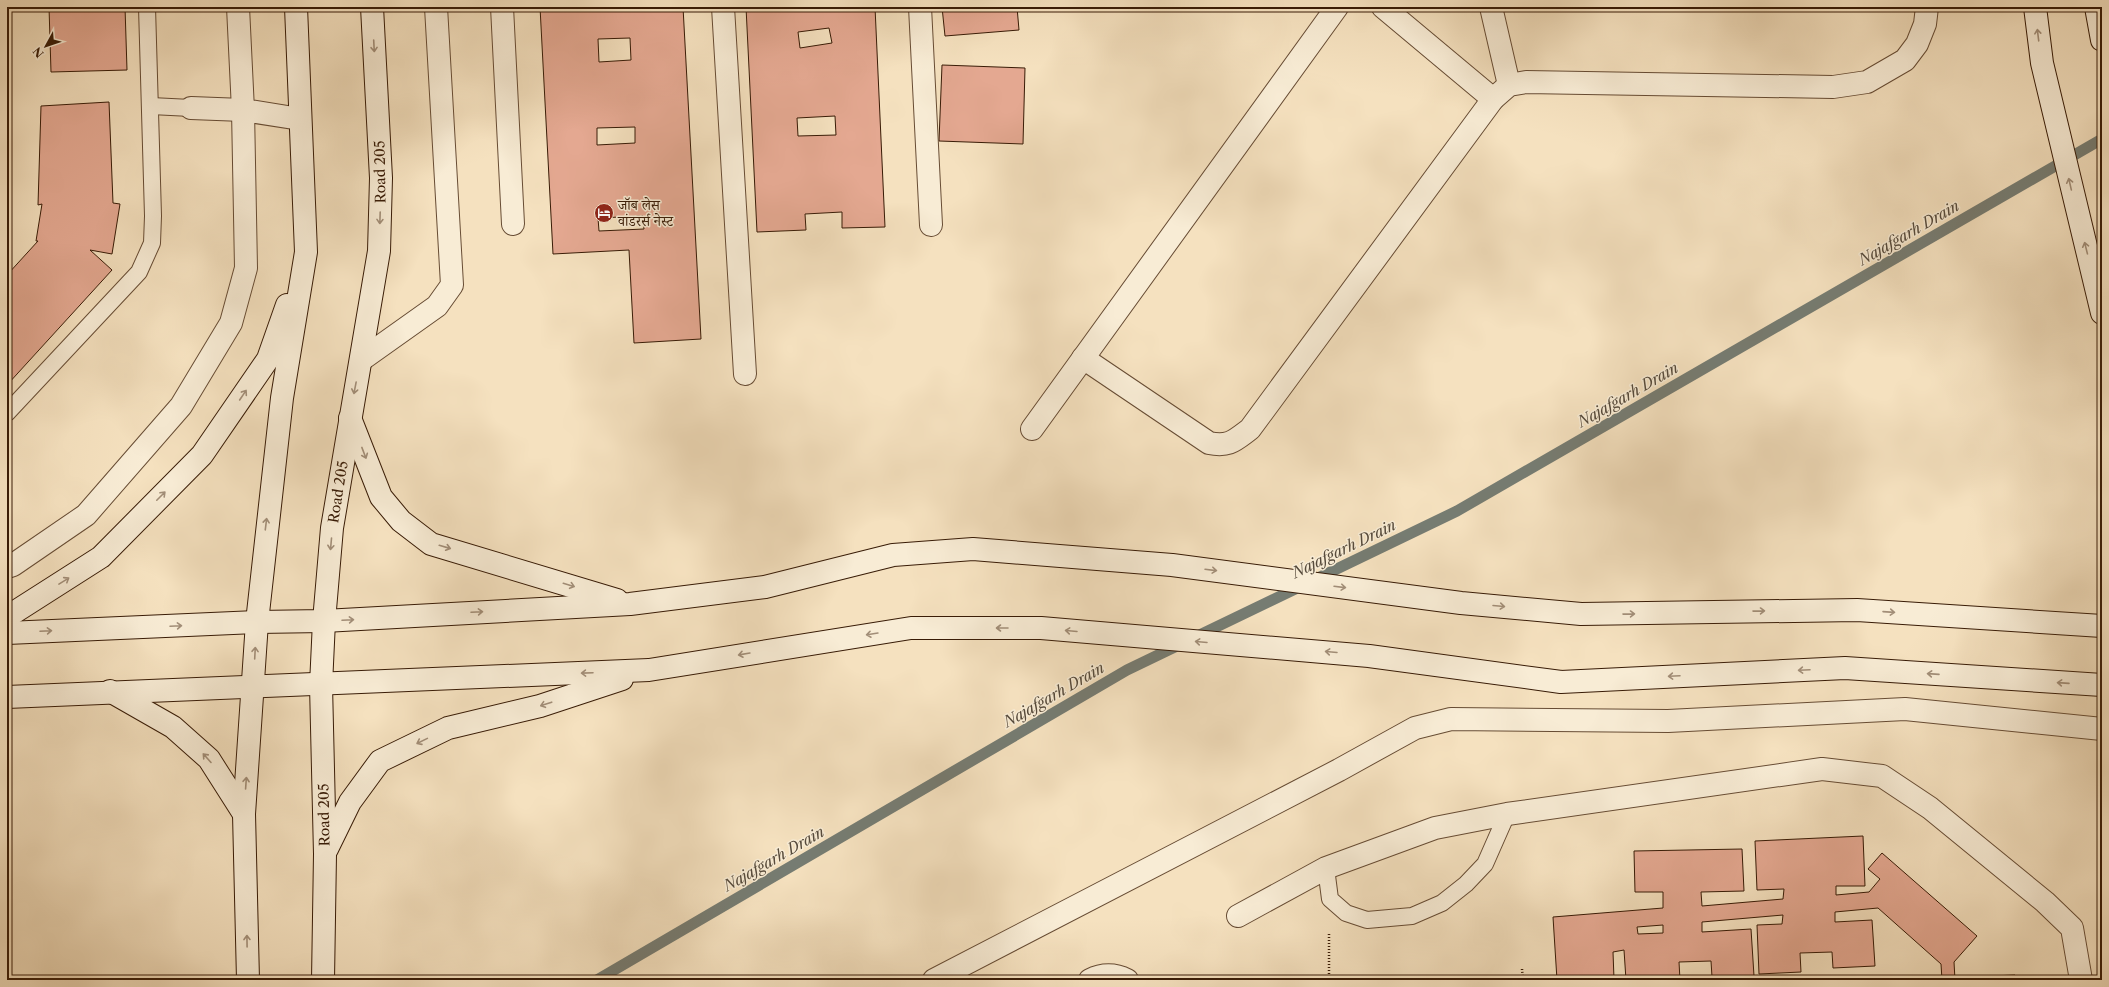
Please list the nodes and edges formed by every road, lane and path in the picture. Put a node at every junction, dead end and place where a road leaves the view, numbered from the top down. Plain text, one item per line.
1 (147, 7) edge
2 (238, 7) edge
3 (296, 7) edge
4 (372, 7) edge
5 (436, 7) edge
6 (502, 7) edge
7 (723, 7) edge
8 (920, 7) edge
9 (1337, 7) edge
10 (1383, 7) edge
11 (1491, 7) edge
12 (1927, 7) edge
13 (2035, 7) edge
14 (1501, 92) junction
15 (151, 106) junction
16 (191, 108) joint
17 (243, 110) junction
18 (300, 119) junction
19 (513, 224) dead end
20 (931, 225) dead end
21 (306, 252) junction
22 (2102, 313) edge
23 (1082, 358) junction
24 (360, 360) junction
25 (745, 374) dead end
26 (7, 413) edge
27 (350, 417) junction
28 (1032, 429) dead end
29 (7, 567) edge
30 (630, 604) junction
31 (7, 617) edge
32 (324, 621) junction
33 (257, 622) junction
34 (2102, 626) edge
35 (7, 633) edge
36 (649, 670) junction
37 (321, 685) junction
38 (2102, 685) edge
39 (253, 687) junction
40 (110, 691) junction
41 (7, 697) edge
42 (2102, 729) edge
43 (244, 814) junction
44 (1507, 814) junction
45 (325, 854) junction
46 (1326, 868) junction
47 (1330, 899) junction
48 (1238, 916) dead end
49 (1522, 969) dead end
50 (248, 980) edge
51 (323, 980) edge
52 (934, 980) edge
53 (1090, 980) edge
54 (1127, 980) edge
55 (1328, 980) edge
56 (1523, 980) edge
57 (2081, 980) edge

1 - 15 lane
2 - 17 street
3 - 18 street
4 -> 24 street, Road 205
5 - 24 street
6 - 19 street
7 - 25 street
8 - 20 street
9 - 23 street
10 - 14 street
11 - 14 street
12 - 14 street
22 -> 13 street
14 - 23 street
15 - 16 lane
15 - 26 lane
16 - 17 street
17 - 18 street
17 - 29 street
18 - 21 street
31 -> 21 street
33 -> 21 street
23 - 28 street
24 -> 27 street, Road 205
27 -> 30 street
27 -> 32 street, Road 205
32 -> 30 street
30 -> 34 street
32 - 33 street
32 - 37 street, Road 205
35 -> 33 street
39 -> 33 street
36 -> 37 street
38 -> 36 street
36 -> 45 street
37 - 39 street
37 - 45 street, Road 205
39 - 40 street
43 -> 39 street
40 - 41 street
43 -> 40 street
42 - 52 street
50 -> 43 street
44 - 46 street
44 - 47 lane
44 - 57 street
45 - 51 street, Road 205
46 - 47 lane
46 - 48 street
47 - 55 path
49 - 56 path
53 - 54 street

